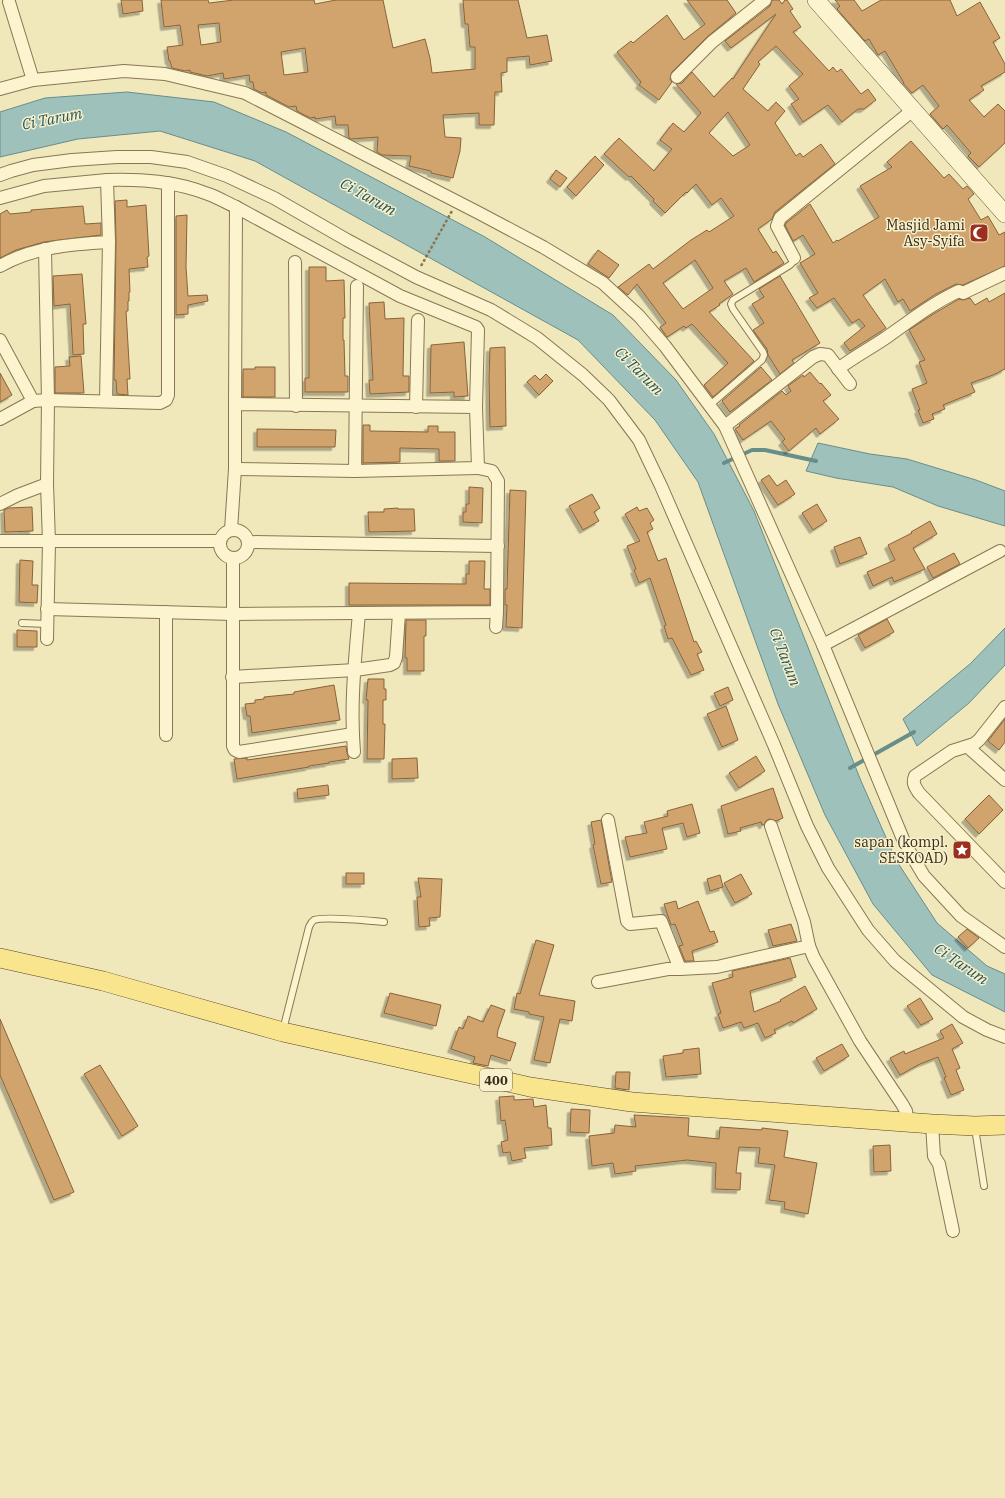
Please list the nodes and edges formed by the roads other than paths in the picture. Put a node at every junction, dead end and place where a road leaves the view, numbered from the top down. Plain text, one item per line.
1 (764, 0) edge
2 (816, 0) edge
3 (9, 2) dead end
4 (677, 77) dead end
5 (33, 80) junction
6 (0, 89) edge
7 (913, 110) junction
8 (0, 175) edge
9 (107, 180) junction
10 (168, 183) junction
11 (0, 198) edge
12 (1002, 206) edge
13 (236, 207) junction
14 (109, 242) junction
15 (46, 249) junction
16 (794, 258) joint
17 (295, 262) dead end
18 (0, 266) edge
19 (1005, 272) edge
20 (357, 286) dead end
21 (418, 320) dead end
22 (0, 340) edge
23 (838, 369) junction
24 (850, 384) dead end
25 (48, 400) junction
26 (33, 401) junction
27 (106, 401) junction
28 (235, 404) junction
29 (710, 405) junction
30 (296, 406) junction
31 (356, 407) junction
32 (416, 407) junction
33 (476, 407) junction
34 (0, 419) edge
35 (725, 426) junction
36 (478, 468) junction
37 (234, 469) junction
38 (355, 471) junction
39 (47, 484) junction
40 (0, 504) edge
41 (231, 530) junction
42 (0, 541) edge
43 (220, 541) junction
44 (49, 542) junction
45 (248, 542) junction
46 (498, 546) junction
47 (1000, 551) dead end
48 (233, 558) junction
49 (48, 609) junction
50 (166, 612) junction
51 (497, 612) junction
52 (358, 613) junction
53 (399, 613) junction
54 (233, 614) junction
55 (22, 623) dead end
56 (47, 624) junction
57 (496, 627) dead end
58 (47, 639) dead end
59 (823, 644) junction
60 (354, 670) junction
61 (232, 677) junction
62 (1005, 707) edge
63 (353, 734) junction
64 (166, 735) dead end
65 (968, 747) junction
66 (354, 752) dead end
67 (1005, 780) edge
68 (608, 820) dead end
69 (771, 826) dead end
70 (1005, 882) edge
71 (384, 922) dead end
72 (809, 946) junction
73 (1005, 947) edge
74 (0, 958) edge
75 (680, 969) junction
76 (598, 982) dead end
77 (283, 1032) junction
78 (1005, 1037) edge
79 (908, 1122) junction
80 (932, 1124) junction
81 (1005, 1125) edge
82 (974, 1126) junction
83 (984, 1186) dead end
84 (953, 1231) dead end

1 - 4 street
2 - 7 street
3 - 5 street
5 - 6 street
5 - 29 street
7 - 12 street
7 - 16 street
8 - 78 street
9 - 10 street
9 - 11 street
9 - 14 street
10 - 13 street
10 - 27 street
13 - 28 street
13 - 33 street
14 - 15 street
14 - 27 street
15 - 18 street
15 - 25 street
16 - 29 lane
17 - 30 street
19 - 23 street
20 - 31 street
21 - 32 street
22 - 26 street
23 - 24 street
23 - 35 street
25 - 26 street
25 - 27 street
25 - 39 street
26 - 34 street
28 - 30 street
28 - 37 street
29 - 35 street
30 - 31 street
31 - 32 street
31 - 38 street
32 - 33 street
33 - 36 street
35 - 59 street
36 - 38 street
36 - 46 street
37 - 38 street
37 - 41 street
39 - 40 street
39 - 44 street
41 - 43 street
41 - 45 street
42 - 44 street
43 - 44 street
43 - 48 street
44 - 49 street
45 - 46 street
45 - 48 street
46 - 51 street
47 - 59 street
48 - 54 street
49 - 50 street
49 - 56 street
50 - 54 street
50 - 64 street
51 - 53 street
51 - 57 street
52 - 53 street
52 - 54 street
52 - 60 street
53 - 60 street
54 - 61 street
55 - 56 lane
56 - 58 street
59 - 73 street
60 - 61 street
60 - 63 street
61 - 63 street
62 - 65 street
63 - 66 street
65 - 67 street
65 - 70 street
68 - 75 street
69 - 72 street
71 - 77 lane
72 - 75 street
72 - 79 street
74 - 77 main road, 400
75 - 76 street
77 - 79 main road, 400
79 - 80 main road, 400
80 - 82 main road, 400
80 - 84 street
81 - 82 main road, 400
82 - 83 lane

